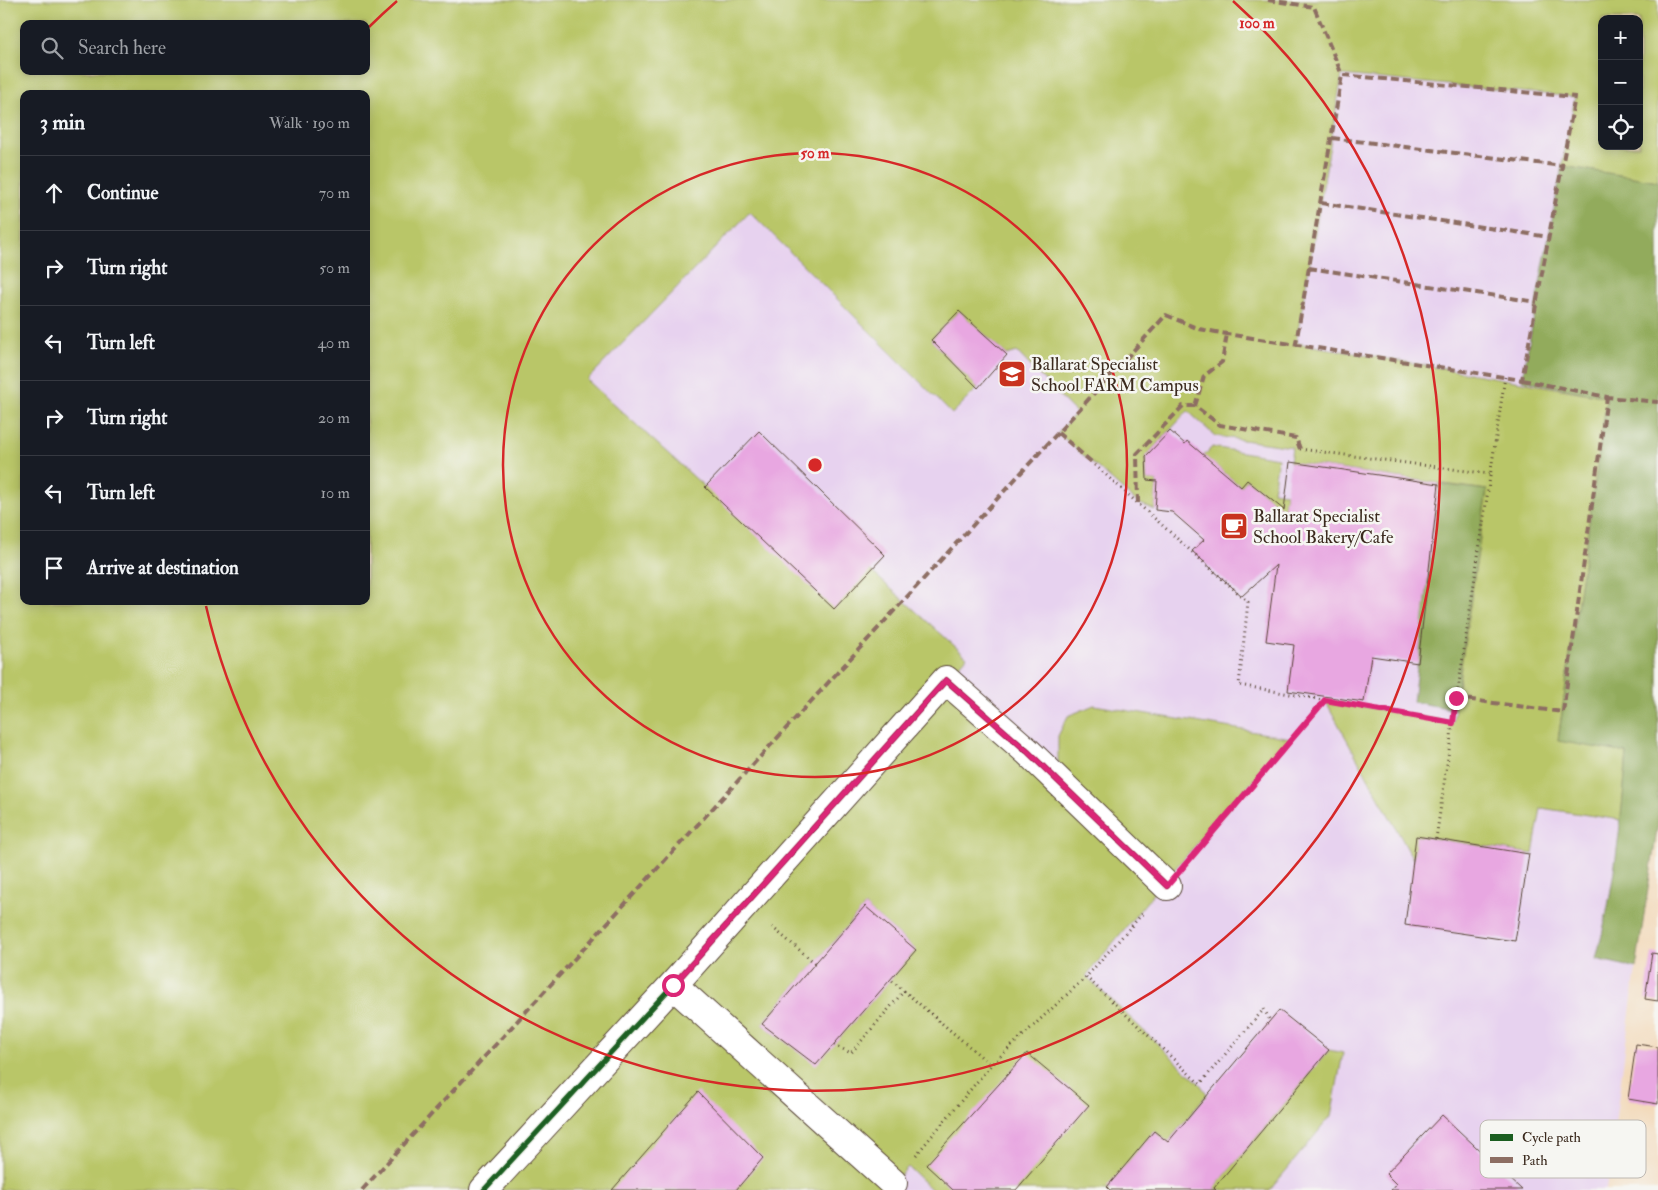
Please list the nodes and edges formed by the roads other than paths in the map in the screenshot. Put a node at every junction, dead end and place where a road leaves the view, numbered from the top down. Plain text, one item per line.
1 (1167, 886) road end
2 (673, 985) junction
3 (893, 1183) road end
4 (484, 1190) edge

1 - 2 street
2 - 3 street
2 - 4 street

